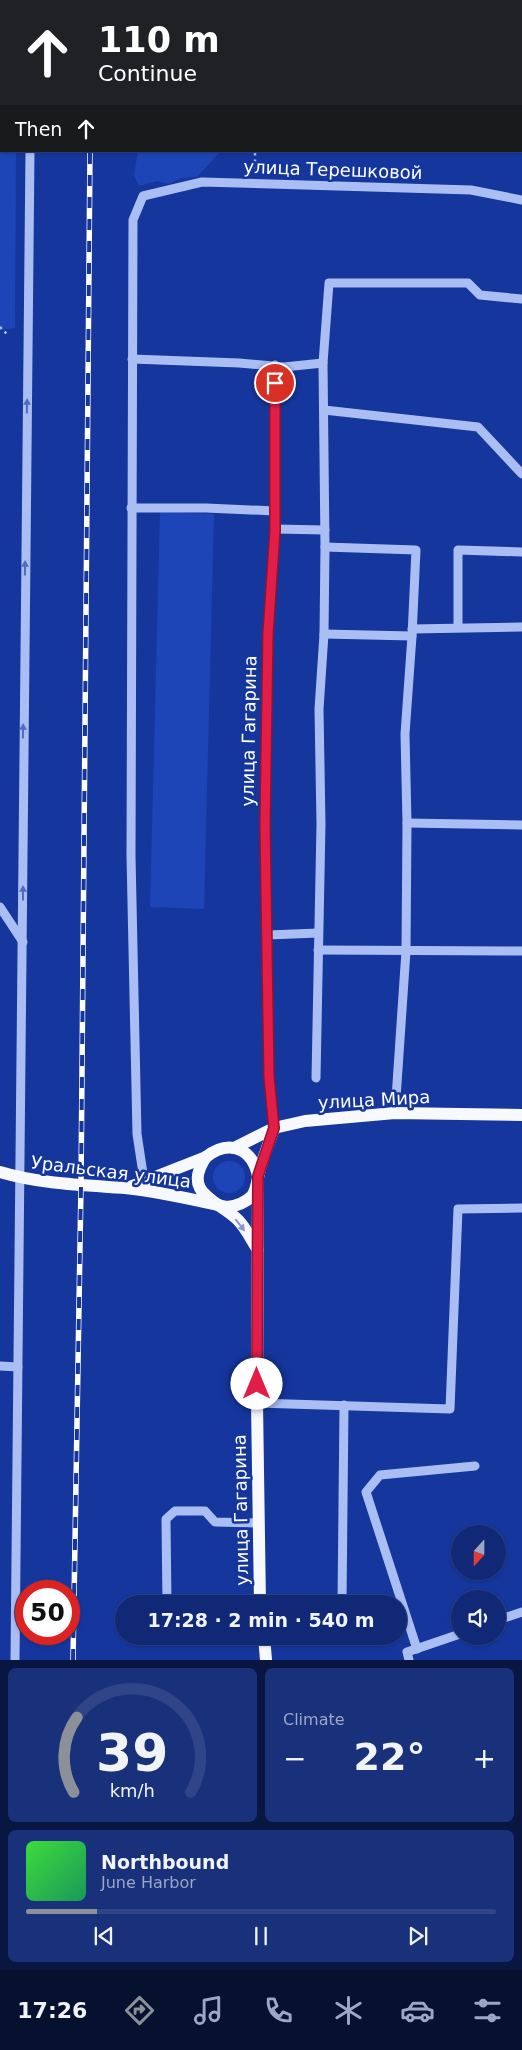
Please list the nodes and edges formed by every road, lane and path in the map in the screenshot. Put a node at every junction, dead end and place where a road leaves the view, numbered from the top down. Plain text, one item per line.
1 (30, 152) edge
2 (255, 152) edge
3 (254, 184) junction
4 (522, 200) edge
5 (522, 299) edge
6 (0, 327) edge
7 (7, 334) dead end
8 (132, 359) junction
9 (323, 363) junction
10 (275, 365) junction
11 (324, 410) junction
12 (522, 474) edge
13 (132, 508) junction
14 (275, 511) junction
15 (275, 530) junction
16 (325, 530) junction
17 (326, 546) junction
18 (522, 552) edge
19 (522, 627) edge
20 (458, 628) junction
21 (412, 633) junction
22 (324, 634) junction
23 (407, 823) junction
24 (522, 825) edge
25 (0, 907) edge
26 (318, 933) junction
27 (268, 935) junction
28 (23, 942) junction
29 (318, 950) junction
30 (406, 951) junction
31 (522, 951) edge
32 (316, 1078) dead end
33 (396, 1113) junction
34 (522, 1114) edge
35 (274, 1128) junction
36 (234, 1148) junction
37 (206, 1156) junction
38 (0, 1172) edge
39 (258, 1176) junction
40 (20, 1178) junction
41 (144, 1180) junction
42 (127, 1188) junction
43 (218, 1205) junction
44 (522, 1208) edge
45 (258, 1250) junction
46 (0, 1366) edge
47 (18, 1367) junction
48 (257, 1403) junction
49 (344, 1405) junction
50 (475, 1466) dead end
51 (259, 1523) junction
52 (167, 1595) edge
53 (260, 1595) edge
54 (342, 1595) edge
55 (522, 1612) edge
56 (506, 1617) edge
57 (451, 1637) edge
58 (265, 1645) edge
59 (417, 1649) junction
60 (408, 1656) edge
61 (15, 1660) edge
62 (266, 1660) edge

28 -> 1 street
2 - 3 path
3 - 4 street, улица Терешковой
3 - 8 street, улица Терешковой
5 - 9 street
6 - 7 path
8 - 10 street
8 - 13 street
9 - 10 street
9 - 11 street
10 - 14 street, улица Гагарина
11 - 12 street
11 - 16 street
13 - 14 street
13 - 41 street
14 - 15 street, улица Гагарина
15 - 16 street
15 - 27 street, улица Гагарина
16 - 17 street
17 - 21 street
17 - 22 street
18 - 20 street
19 - 20 street
20 - 21 street
21 - 22 street
21 - 23 street
22 - 26 street
23 - 24 street
23 - 30 street
25 - 28 street
26 - 27 street
26 - 29 street
27 - 35 street, улица Гагарина
28 - 40 street
29 - 30 street
29 - 32 street
30 - 31 street
30 - 33 street
33 - 34 main road, улица Мира
33 - 35 main road, улица Мира
35 - 36 main road, улица Мира
35 - 39 main road
36 - 37 main road
36 - 39 main road
37 - 41 main road
37 - 43 main road
38 - 40 main road, Уральская улица
39 - 43 main road
39 - 45 main road, улица Гагарина
40 - 42 main road, Уральская улица
40 - 47 street
41 - 42 main road
42 - 43 main road, Уральская улица
43 -> 45 main road
44 - 49 street
45 - 48 main road, улица Гагарина
46 - 47 street
47 - 61 street
48 - 49 street
48 - 51 main road, улица Гагарина
49 - 54 street
50 - 59 street
51 - 52 street
51 - 53 main road, улица Гагарина
55 - 56 street
57 - 59 street
58 - 62 main road
59 - 60 street

